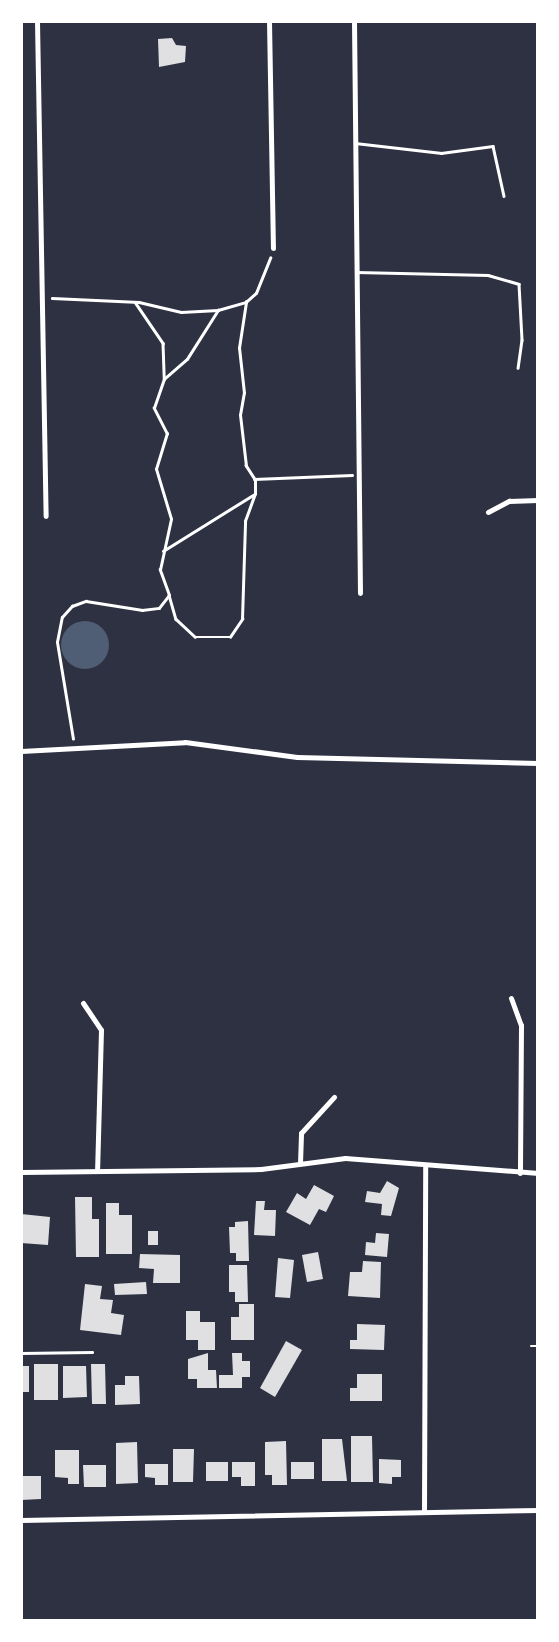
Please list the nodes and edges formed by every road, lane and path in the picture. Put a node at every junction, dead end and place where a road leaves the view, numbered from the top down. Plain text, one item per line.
1 (37, 21) edge
2 (269, 21) edge
3 (354, 21) edge
4 (355, 143) junction
5 (505, 196) dead end
6 (273, 248) joint
7 (355, 272) junction
8 (43, 298) junction
9 (135, 302) junction
10 (246, 302) junction
11 (218, 310) junction
12 (518, 368) dead end
13 (164, 379) junction
14 (359, 475) junction
15 (255, 481) junction
16 (255, 494) junction
17 (538, 500) edge
18 (488, 512) dead end
19 (46, 516) dead end
20 (163, 551) junction
21 (360, 593) dead end
22 (169, 595) junction
23 (75, 750) junction
24 (21, 751) edge
25 (538, 763) edge
26 (511, 998) dead end
27 (83, 1003) dead end
28 (334, 1097) dead end
29 (300, 1163) junction
30 (425, 1165) junction
31 (97, 1171) junction
32 (21, 1172) edge
33 (520, 1173) junction
34 (538, 1173) edge
35 (531, 1346) dead end
36 (538, 1346) edge
37 (92, 1352) dead end
38 (21, 1353) edge
39 (538, 1510) edge
40 (424, 1512) junction
41 (21, 1520) edge

1 - 8 street
2 - 6 street
3 - 4 street
4 - 5 lane
4 - 7 street
6 - 10 path
7 - 12 lane
7 - 14 street
8 - 9 path
8 - 19 street
9 - 11 path
9 - 13 path
10 - 11 path
10 - 15 path
11 - 13 path
13 - 20 path
14 - 15 path
14 - 21 street
15 - 16 path
16 - 20 path
16 - 22 path
17 - 18 street
20 - 22 path
22 - 23 path
23 - 24 street
23 - 25 street
26 - 33 street
27 - 31 street
28 - 29 street
29 - 30 street
29 - 31 street
30 - 33 street
30 - 40 street
31 - 32 street
33 - 34 street
35 - 36 lane
37 - 38 lane
39 - 40 street
40 - 41 street

